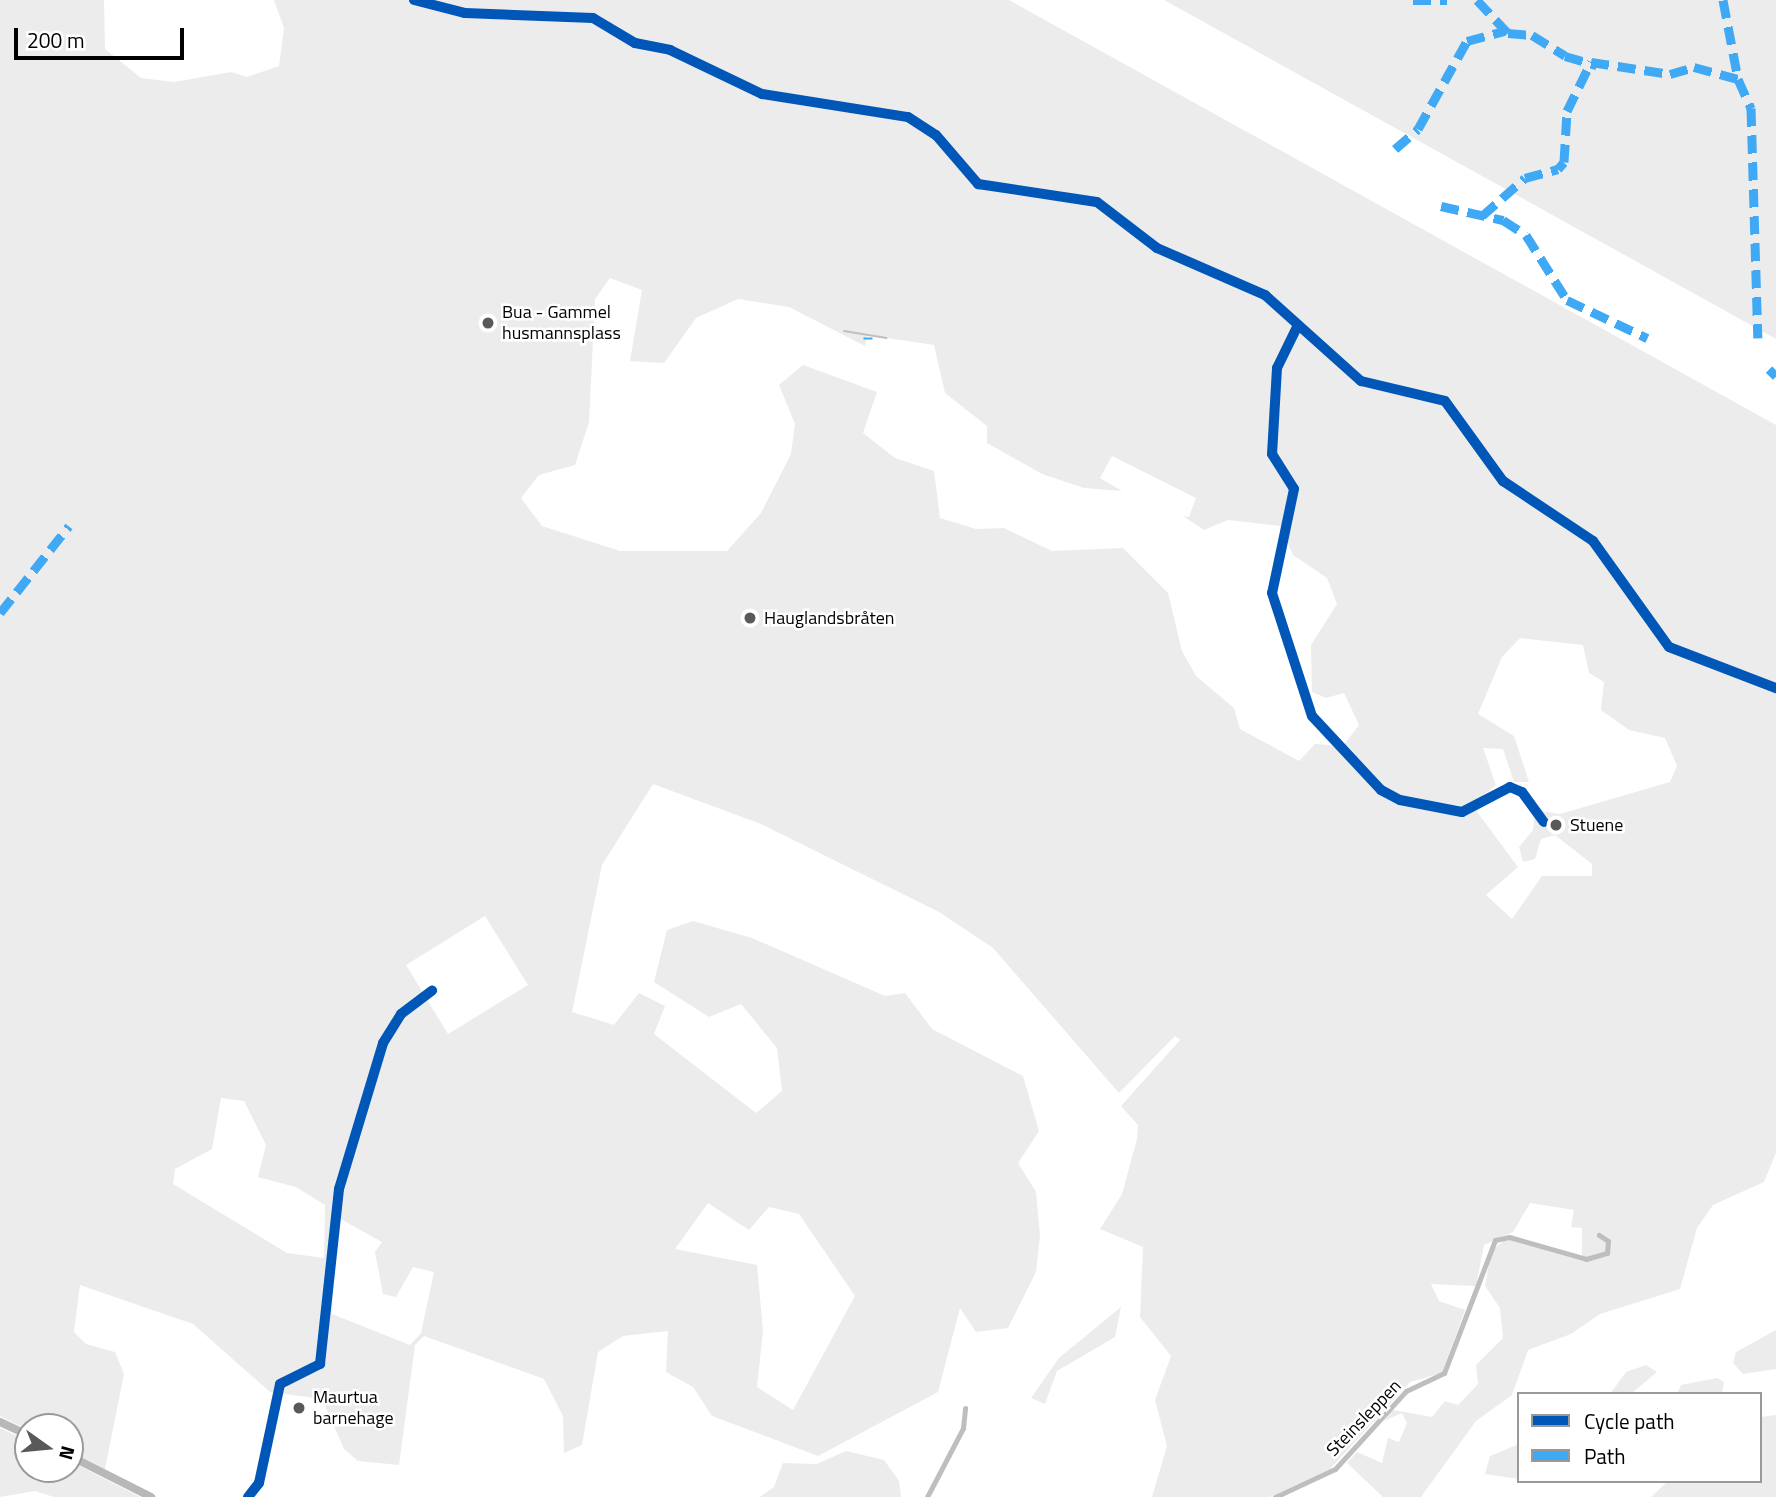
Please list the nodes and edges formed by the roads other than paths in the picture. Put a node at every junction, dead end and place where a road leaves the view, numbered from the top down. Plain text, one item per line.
1 (414, 0) edge
2 (1544, 822) dead end
3 (432, 991) dead end
4 (1599, 1235) dead end
5 (965, 1408) dead end
6 (84, 1463) edge
7 (151, 1497) edge
8 (248, 1497) edge
9 (927, 1497) edge
10 (1275, 1497) edge

1 - 2 street
3 - 8 street
4 - 10 street, Steinsleppen
5 - 9 street
6 - 7 main road

